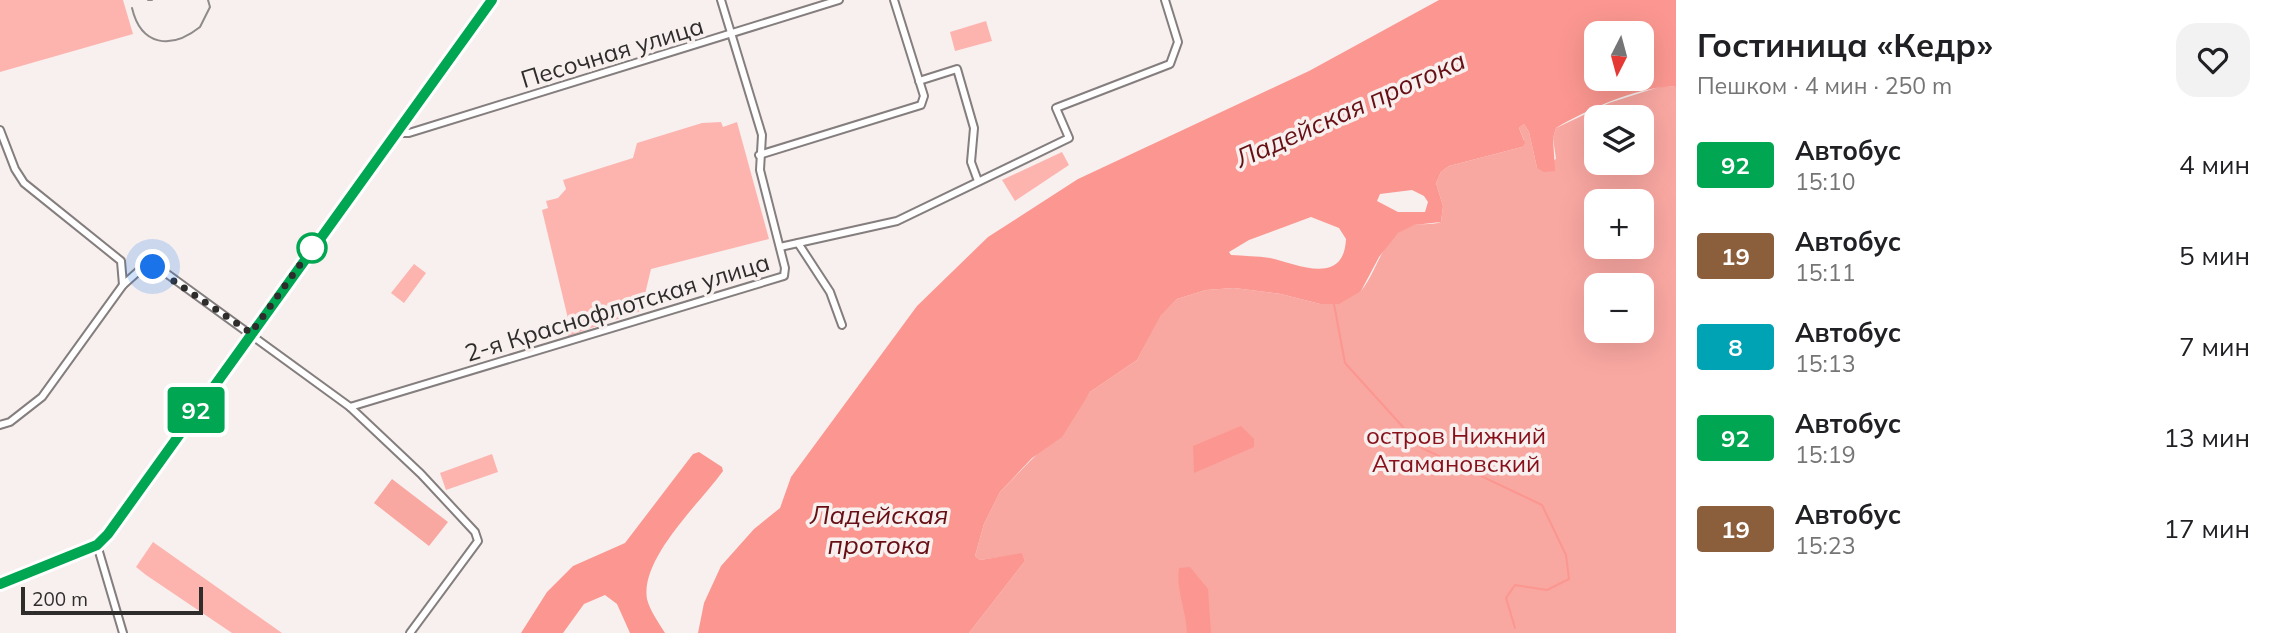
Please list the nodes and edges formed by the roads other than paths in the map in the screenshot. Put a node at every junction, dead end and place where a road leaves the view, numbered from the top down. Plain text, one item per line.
1 (492, 0) edge
2 (721, 0) edge
3 (839, 0) edge
4 (894, 0) edge
5 (1165, 0) edge
6 (732, 35) junction
7 (919, 81) junction
8 (0, 130) edge
9 (395, 133) junction
10 (759, 155) junction
11 (978, 181) junction
12 (798, 243) junction
13 (780, 247) junction
14 (123, 285) junction
15 (842, 325) dead end
16 (251, 333) junction
17 (350, 407) junction
18 (0, 425) edge
19 (97, 545) junction
20 (0, 584) edge
21 (123, 633) edge
22 (410, 633) edge

1 - 9 main road
2 - 6 street
3 - 6 street, Песочная улица
4 - 7 street
5 - 11 street, 2-я Краснофлотская улица
6 - 9 street, Песочная улица
6 - 10 street
7 - 10 street
7 - 11 street
8 - 14 street
9 - 16 main road
10 - 13 street
11 - 12 street, 2-я Краснофлотская улица
12 - 13 street, 2-я Краснофлотская улица
12 - 15 street
13 - 17 street, 2-я Краснофлотская улица
14 - 16 street
14 - 18 street
16 - 17 street
16 - 19 main road
17 - 22 street
19 - 20 main road
19 - 21 street

